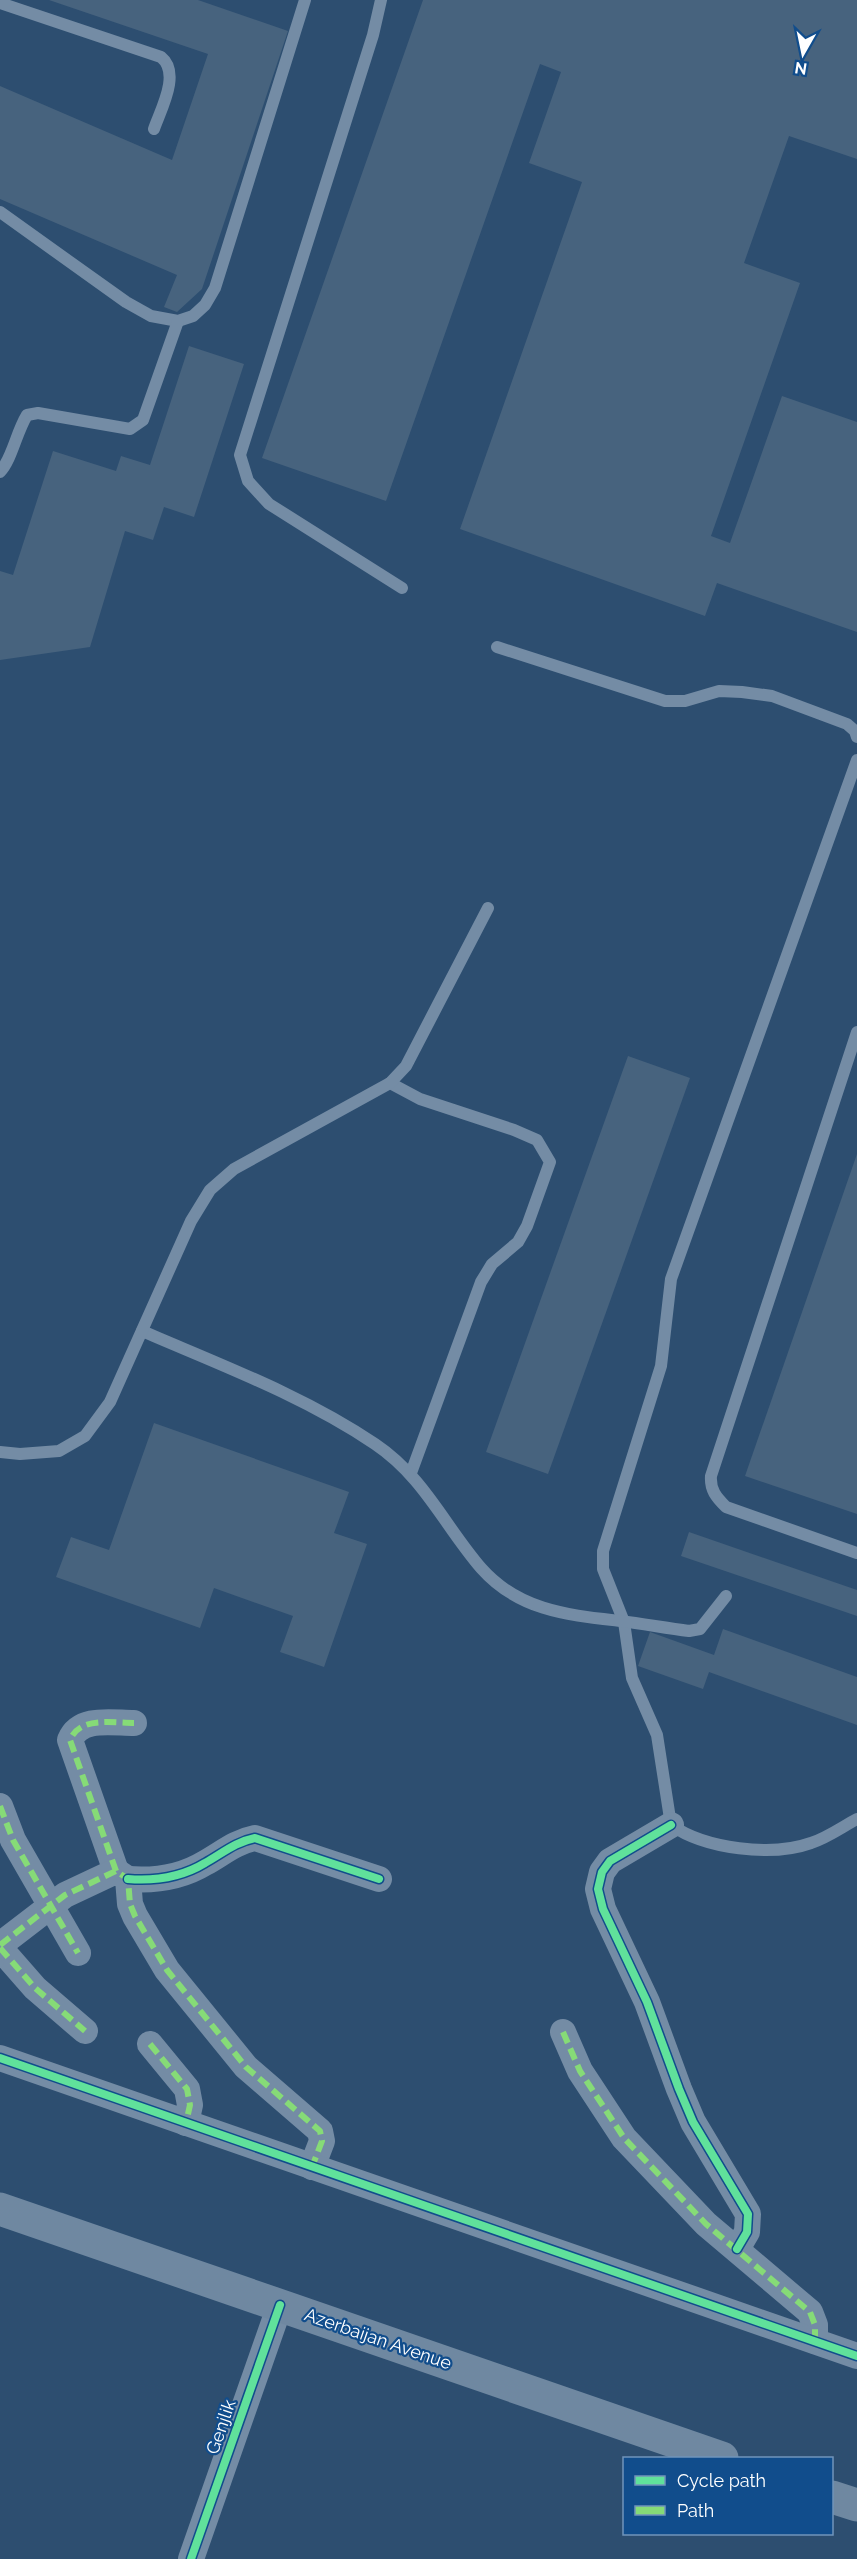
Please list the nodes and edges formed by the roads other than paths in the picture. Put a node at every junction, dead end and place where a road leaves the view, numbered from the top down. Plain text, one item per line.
1 (304, 0) edge
2 (381, 0) edge
3 (0, 3) edge
4 (154, 129) dead end
5 (0, 212) edge
6 (178, 321) junction
7 (0, 472) edge
8 (402, 588) dead end
9 (497, 647) dead end
10 (857, 737) edge
11 (857, 760) edge
12 (488, 908) dead end
13 (857, 1032) edge
14 (390, 1083) junction
15 (142, 1331) junction
16 (0, 1452) edge
17 (411, 1473) junction
18 (857, 1553) edge
19 (726, 1596) dead end
20 (624, 1622) junction
21 (134, 1723) dead end
22 (0, 1806) edge
23 (857, 1819) edge
24 (671, 1825) junction
25 (122, 1875) junction
26 (379, 1879) dead end
27 (50, 1906) junction
28 (0, 1947) edge
29 (78, 1953) dead end
30 (85, 2031) dead end
31 (563, 2032) dead end
32 (150, 2044) dead end
33 (0, 2058) edge
34 (186, 2123) junction
35 (312, 2167) junction
36 (0, 2209) edge
37 (737, 2249) junction
38 (280, 2304) junction
39 (815, 2341) junction
40 (857, 2356) edge
41 (719, 2457) edge
42 (833, 2498) edge
43 (857, 2505) edge
44 (191, 2559) edge

1 - 6 lane
2 - 8 lane
3 - 4 lane
5 - 6 lane
6 - 7 lane
9 - 10 lane
11 - 20 lane
12 - 14 lane
13 - 18 lane
14 - 15 lane
14 - 17 lane
15 - 16 lane
15 - 17 lane
17 - 20 lane
19 - 20 lane
20 - 24 lane
21 - 25 street
22 - 27 street
23 - 24 lane
24 - 37 street
25 - 26 street
25 - 27 street
25 - 35 street
27 - 28 street
27 - 29 street
28 - 30 street
31 - 37 street
32 - 34 street
33 - 34 street
34 - 35 street
35 - 39 street
36 - 38 street, Azerbaijan Avenue
37 - 39 street
38 - 41 street, Azerbaijan Avenue
38 - 44 street, Genjlik
39 - 40 street
42 - 43 street

